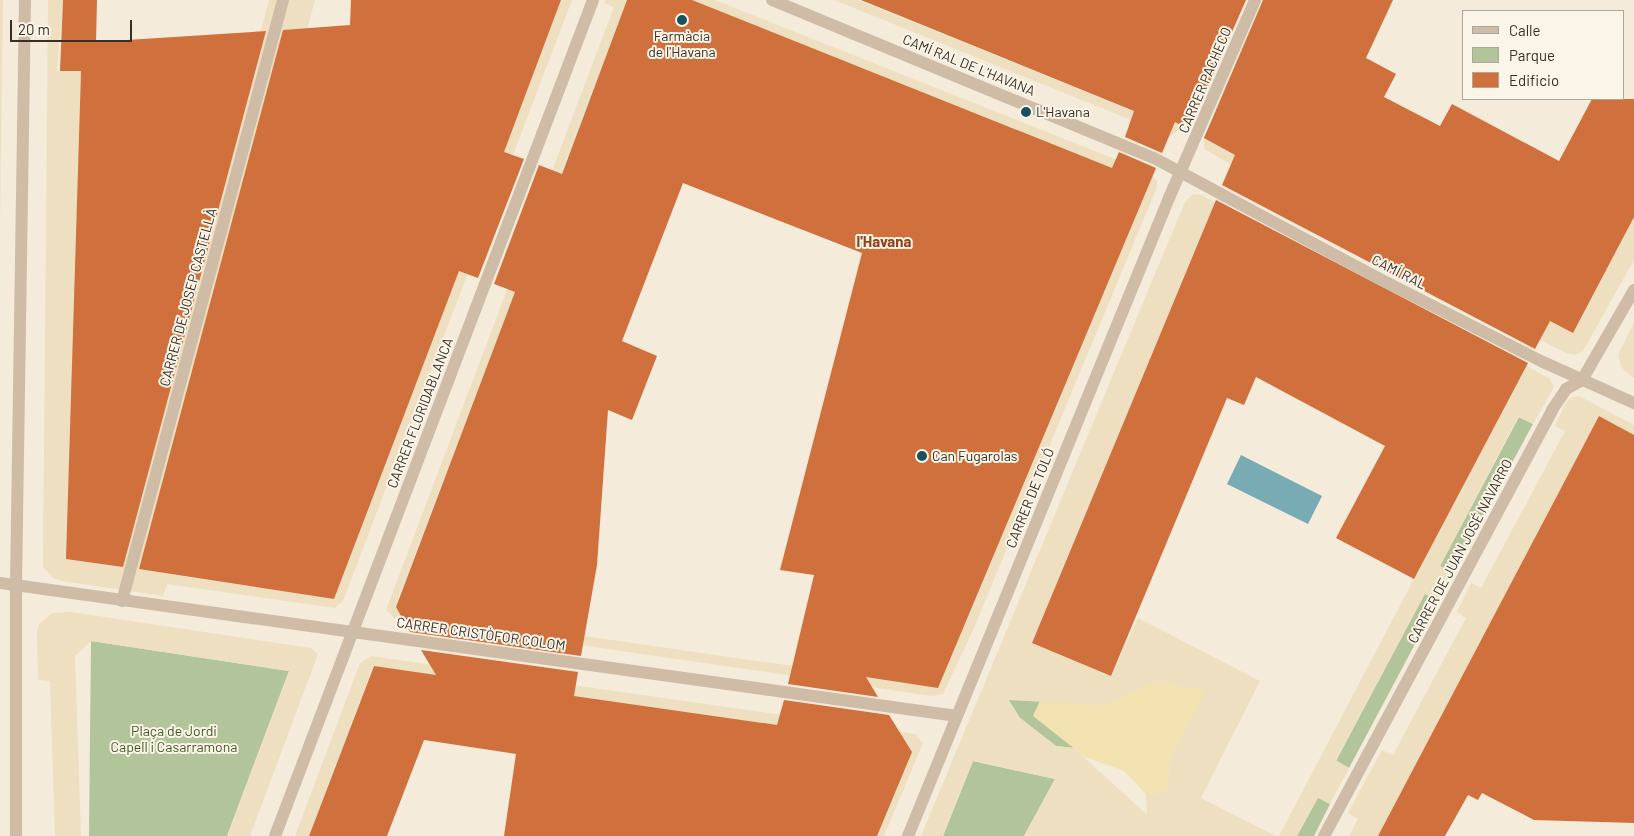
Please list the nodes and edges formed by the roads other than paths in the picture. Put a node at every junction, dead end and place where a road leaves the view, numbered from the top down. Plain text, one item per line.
1 (25, 0) edge
2 (283, 0) edge
3 (593, 0) edge
4 (772, 0) edge
5 (1255, 0) edge
6 (1154, 158) joint
7 (1180, 172) junction
8 (1634, 290) edge
9 (1582, 380) junction
10 (1634, 403) edge
11 (0, 583) edge
12 (16, 585) junction
13 (122, 601) junction
14 (353, 631) junction
15 (957, 716) junction
16 (16, 836) edge
17 (275, 836) edge
18 (908, 836) edge
19 (1324, 836) edge

1 - 12 street
2 - 13 street, CARRER DE JOSEP CASTELLÀ
3 - 14 street, CARRER FLORIDABLANCA
4 - 6 street, CAMÍ RAL DE L'HAVANA
5 - 7 street, CARRER PACHECO
6 - 7 street, CAMÍ RAL
7 - 9 street, CAMÍ RAL
7 - 15 street, CARRER DE TOLÓ
8 - 9 street, CARRER DE JUAN JOSÉ NAVARRO
9 - 10 street, CAMÍ RAL
9 - 19 street, CARRER DE JUAN JOSÉ NAVARRO
11 - 12 street, CARRER CRISTÒFOR COLOM
12 - 13 street, CARRER CRISTÒFOR COLOM
12 - 16 street
13 - 14 street, CARRER CRISTÒFOR COLOM
14 - 15 street, CARRER CRISTÒFOR COLOM
14 - 17 street, CARRER FLORIDABLANCA
15 - 18 street, CARRER DE TOLÓ

